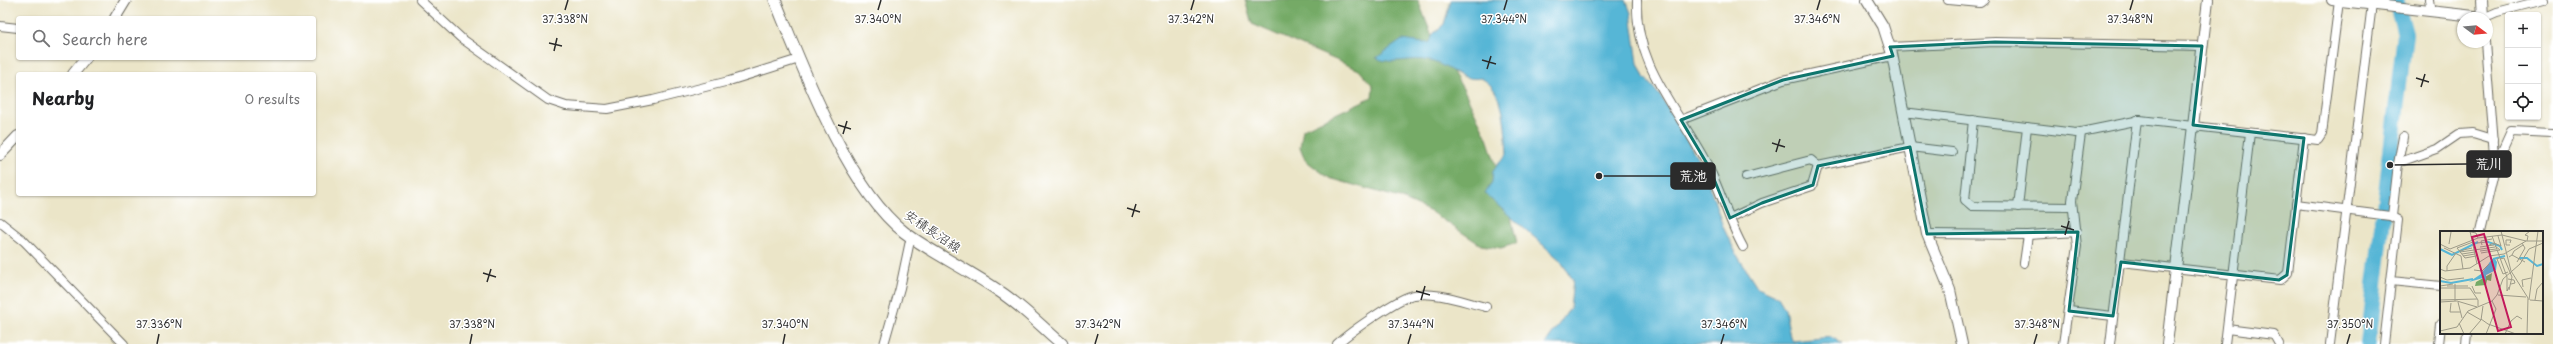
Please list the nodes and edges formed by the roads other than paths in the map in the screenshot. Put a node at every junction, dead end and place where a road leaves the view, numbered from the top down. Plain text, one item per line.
1 (126, 0) edge
2 (420, 0) edge
3 (774, 0) edge
4 (1637, 0) edge
5 (1867, 0) edge
6 (1948, 0) edge
7 (1984, 0) edge
8 (2208, 0) edge
9 (2336, 0) edge
10 (2429, 0) edge
11 (2482, 0) edge
12 (2544, 0) edge
13 (2372, 4) junction
14 (2431, 12) junction
15 (2483, 12) edge
16 (2493, 14) edge
17 (2457, 15) edge
18 (115, 16) edge
19 (0, 26) edge
20 (16, 28) edge
21 (2202, 46) junction
22 (2485, 48) edge
23 (1891, 52) junction
24 (799, 59) junction
25 (84, 60) edge
26 (75, 72) edge
27 (1903, 112) junction
28 (1680, 120) junction
29 (1974, 120) junction
30 (2137, 120) junction
31 (2193, 126) junction
32 (2027, 127) junction
33 (2081, 133) junction
34 (2250, 133) junction
35 (2553, 133) edge
36 (2403, 137) dead end
37 (16, 138) edge
38 (2304, 138) junction
39 (2493, 139) junction
40 (1910, 147) junction
41 (1952, 152) dead end
42 (0, 155) edge
43 (2495, 157) junction
44 (2398, 164) junction
45 (1818, 166) junction
46 (1746, 177) dead end
47 (2296, 204) junction
48 (2018, 207) junction
49 (2072, 207) junction
50 (2347, 210) junction
51 (2392, 216) junction
52 (1730, 218) junction
53 (0, 222) edge
54 (2480, 231) edge
55 (2077, 232) junction
56 (1927, 234) junction
57 (911, 236) junction
58 (2028, 236) junction
59 (1743, 246) dead end
60 (2121, 262) junction
61 (2024, 263) dead end
62 (2176, 268) junction
63 (2232, 275) junction
64 (2391, 281) junction
65 (2440, 286) edge
66 (1486, 307) dead end
67 (2069, 311) junction
68 (2114, 316) junction
69 (2227, 330) junction
70 (2440, 334) edge
71 (2467, 334) edge
72 (124, 344) edge
73 (884, 344) edge
74 (1062, 344) edge
75 (1337, 344) edge
76 (1962, 344) edge
77 (2063, 344) edge
78 (2110, 344) edge
79 (2167, 344) edge
80 (2225, 344) edge
81 (2280, 344) edge
82 (2330, 344) edge
83 (2384, 344) edge
84 (2439, 344) edge
85 (2466, 344) edge

1 - 18 street
2 - 24 street
3 - 24 main road, 安積長沼線
4 - 28 street
5 - 23 street
6 - 7 street
8 - 21 street
9 - 13 street
9 - 38 street
10 - 14 street
11 - 15 street
12 - 16 street
13 - 14 street
13 - 50 street
14 - 17 street
19 - 20 street
21 - 23 street
21 - 31 street
22 - 39 street
23 - 27 street
23 - 28 street
24 - 57 main road, 安積長沼線
25 - 26 street
27 - 29 street
27 - 40 street
28 - 52 street
29 - 32 street
29 - 48 street
30 - 31 street
30 - 33 street
30 - 60 street
31 - 34 street
31 - 62 street
32 - 33 street
32 - 48 street
33 - 49 street
34 - 38 street
34 - 63 street
35 - 43 street
36 - 44 street
37 - 42 street
38 - 47 street
39 - 43 street
39 - 44 street
40 - 41 street
40 - 45 street
40 - 56 street
43 - 54 street
44 - 51 street
45 - 46 street
45 - 52 street
47 - 50 street
47 - 63 street
48 - 49 street
49 - 55 street
50 - 51 street
50 - 82 street
51 - 64 street
52 - 59 street
53 - 72 street
55 - 58 street
55 - 67 street
56 - 58 street
56 - 76 street
57 - 73 street
57 - 74 main road, 安積長沼線
58 - 61 street
60 - 62 street
60 - 68 street
62 - 63 street
62 - 79 street
63 - 69 street
64 - 65 street
64 - 83 street
66 - 75 street
67 - 68 street
67 - 77 street
68 - 78 street
69 - 80 street
69 - 81 street
70 - 84 street
71 - 85 street

